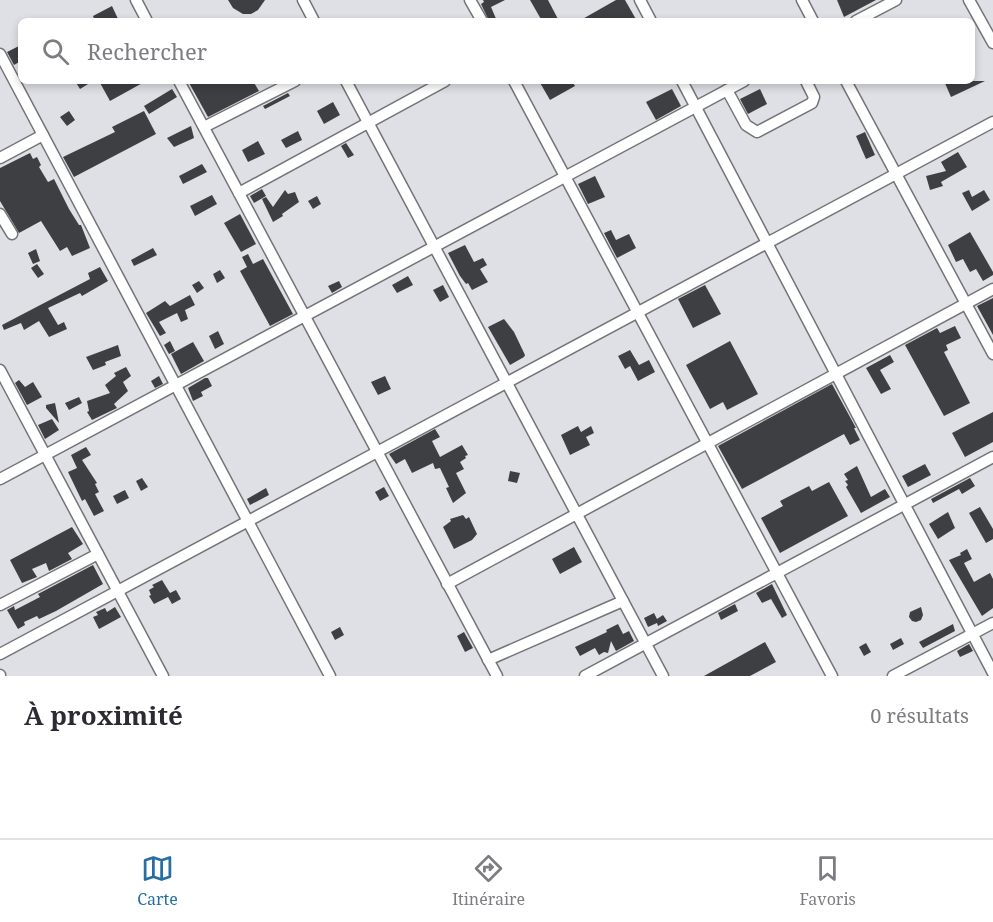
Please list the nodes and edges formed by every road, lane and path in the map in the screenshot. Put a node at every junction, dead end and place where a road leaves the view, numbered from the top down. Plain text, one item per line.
1 (136, 0) edge
2 (303, 0) edge
3 (470, 0) edge
4 (640, 0) edge
5 (802, 0) edge
6 (896, 0) edge
7 (969, 0) edge
8 (145, 18) edge
9 (312, 18) edge
10 (480, 18) edge
11 (649, 18) edge
12 (811, 18) edge
13 (862, 18) edge
14 (993, 43) edge
15 (0, 54) edge
16 (181, 84) edge
17 (289, 84) edge
18 (348, 84) edge
19 (440, 84) edge
20 (516, 84) edge
21 (684, 84) edge
22 (738, 84) edge
23 (808, 84) edge
24 (848, 84) edge
25 (727, 90) junction
26 (696, 107) junction
27 (993, 122) edge
28 (368, 123) junction
29 (204, 127) junction
30 (43, 135) junction
31 (0, 158) edge
32 (896, 174) junction
33 (565, 177) junction
34 (238, 193) junction
35 (0, 214) edge
36 (12, 234) dead end
37 (768, 243) junction
38 (434, 247) junction
39 (993, 289) edge
40 (966, 304) junction
41 (638, 313) junction
42 (304, 316) junction
43 (993, 354) edge
44 (0, 370) edge
45 (836, 374) junction
46 (507, 383) junction
47 (176, 386) junction
48 (707, 443) junction
49 (377, 452) junction
50 (45, 455) junction
51 (993, 457) edge
52 (0, 480) edge
53 (905, 504) junction
54 (577, 514) junction
55 (248, 521) junction
56 (98, 554) junction
57 (777, 573) junction
58 (447, 584) junction
59 (118, 591) junction
60 (623, 602) junction
61 (0, 605) edge
62 (993, 623) edge
63 (973, 634) junction
64 (646, 643) junction
65 (0, 654) edge
66 (488, 660) junction
67 (993, 672) edge
68 (163, 676) edge
69 (330, 676) edge
70 (497, 676) edge
71 (585, 676) edge
72 (663, 676) edge
73 (832, 676) edge
74 (893, 676) edge

1 - 8 street
2 - 9 street
3 - 10 street
4 - 11 street
5 - 12 street
6 - 13 street
7 - 14 street
15 - 30 street
16 - 29 street
17 - 29 street
18 - 28 street
19 - 28 street
20 - 33 street
21 - 26 street
22 - 25 street
23 - 25 street
24 - 32 street
25 - 26 street
26 - 33 street
26 - 37 street
27 - 32 street
28 - 34 street
28 - 38 street
29 - 34 street
30 - 31 street
30 - 47 street
32 - 37 street
32 - 40 street
33 - 38 street
33 - 41 street
34 - 42 street
35 - 36 street
37 - 41 street
37 - 45 street
38 - 42 street
38 - 46 street
39 - 40 street
40 - 43 street
40 - 45 street
41 - 46 street
41 - 48 street
42 - 47 street
42 - 49 street
44 - 50 street
45 - 48 street
45 - 53 street
46 - 49 street
46 - 54 street
47 - 50 street
47 - 55 street
48 - 54 street
48 - 57 street
49 - 55 street
49 - 58 street
50 - 52 street
50 - 56 street
51 - 53 street
53 - 57 street
53 - 63 street
54 - 58 street
54 - 60 street
55 - 59 street
55 - 69 street
56 - 59 street
56 - 61 street
57 - 64 street
57 - 73 street
58 - 66 street
59 - 65 street
59 - 68 street
60 - 64 street
60 - 66 street
62 - 63 street
63 - 67 street
63 - 74 street
64 - 71 street
64 - 72 street
66 - 70 street

